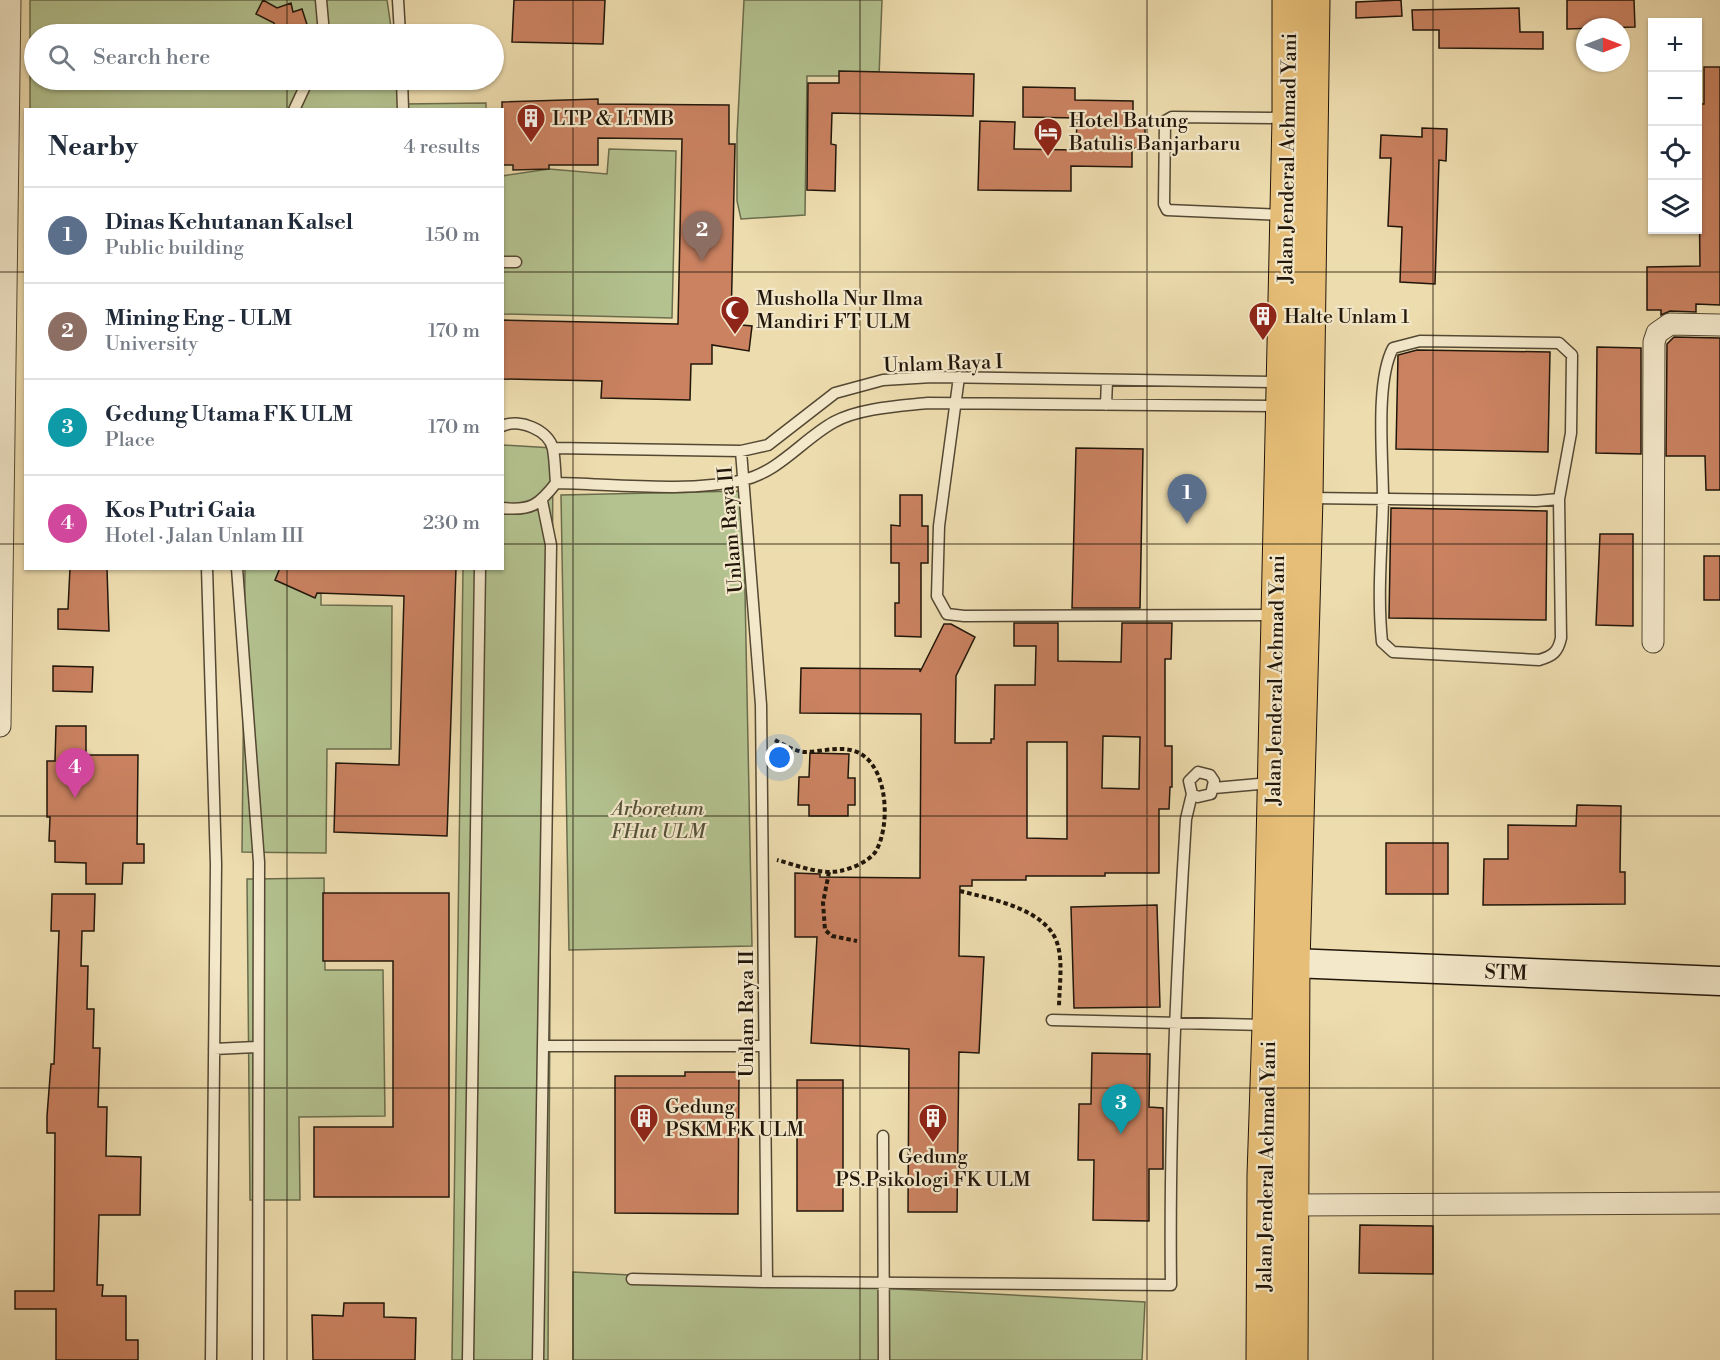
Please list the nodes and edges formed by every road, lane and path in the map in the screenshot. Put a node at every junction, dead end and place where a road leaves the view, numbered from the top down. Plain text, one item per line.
1 (10, 0) edge
2 (321, 0) edge
3 (398, 0) edge
4 (1289, 0) edge
5 (1313, 0) edge
6 (323, 24) edge
7 (399, 24) edge
8 (303, 90) edge
9 (402, 90) edge
10 (295, 108) edge
11 (403, 108) edge
12 (1289, 118) junction
13 (1286, 215) junction
14 (504, 262) edge
15 (516, 262) dead end
16 (1720, 325) edge
17 (959, 377) junction
18 (1107, 380) junction
19 (1281, 394) junction
20 (956, 403) junction
21 (1106, 405) junction
22 (504, 425) edge
23 (553, 448) junction
24 (741, 451) junction
25 (744, 480) junction
26 (556, 483) junction
27 (1306, 498) junction
28 (1559, 498) junction
29 (542, 501) junction
30 (1383, 501) junction
31 (504, 508) edge
32 (207, 570) edge
33 (237, 570) edge
34 (480, 570) edge
35 (1, 591) edge
36 (1277, 615) junction
37 (1653, 642) dead end
38 (0, 726) edge
39 (761, 732) junction
40 (1273, 782) junction
41 (1214, 788) junction
42 (1192, 794) junction
43 (762, 857) junction
44 (829, 872) junction
45 (960, 891) dead end
46 (857, 941) dead end
47 (1293, 963) junction
48 (1720, 981) edge
49 (1056, 1020) joint
50 (1173, 1024) junction
51 (1269, 1025) junction
52 (544, 1046) junction
53 (764, 1046) junction
54 (257, 1047) junction
55 (214, 1049) junction
56 (883, 1136) dead end
57 (1282, 1186) junction
58 (1720, 1203) edge
59 (1276, 1269) junction
60 (632, 1279) dead end
61 (767, 1282) junction
62 (885, 1283) junction
63 (210, 1360) edge
64 (258, 1360) edge
65 (468, 1360) edge
66 (538, 1360) edge
67 (884, 1360) edge
68 (1263, 1360) edge
69 (1291, 1360) edge

1 - 35 street
2 - 6 lane
3 - 7 lane
4 - 12 highway, Jalan Jenderal Achmad Yani
5 - 27 highway, Jalan Jenderal Achmad Yani
8 - 10 lane
9 - 11 lane
12 - 13 highway, Jalan Jenderal Achmad Yani
12 - 13 lane
13 - 19 highway, Jalan Jenderal Achmad Yani
14 - 15 lane
16 - 37 street
17 - 18 lane, Unlam Raya I
17 - 20 lane
17 - 24 lane, Unlam Raya I
18 - 19 lane, Unlam Raya I
18 - 21 lane
19 - 21 lane, Unlam Raya I
19 - 36 highway, Jalan Jenderal Achmad Yani
20 - 21 lane, Unlam Raya I
20 - 25 lane, Unlam Raya I
20 - 36 lane
22 - 23 lane
23 - 24 lane, Unlam Raya I
23 - 26 lane
24 - 25 lane, Unlam Raya II
25 - 26 lane, Unlam Raya I
25 - 39 lane, Unlam Raya II
26 - 29 lane
27 - 30 lane
27 - 47 highway, Jalan Jenderal Achmad Yani
28 - 30 lane
28 - 30 lane
28 - 30 lane
29 - 31 lane
29 - 52 lane
32 - 55 lane
33 - 54 lane
34 - 65 lane
35 - 38 street
36 - 40 highway, Jalan Jenderal Achmad Yani
39 - 43 lane, Unlam Raya II
39 - 44 path
40 - 41 lane
40 - 51 highway, Jalan Jenderal Achmad Yani
41 - 42 lane
41 - 42 lane
42 - 50 lane
43 - 44 path
43 - 53 lane, Unlam Raya II
44 - 46 path
45 - 49 path
47 - 48 street, STM
47 - 57 highway, Jalan Jenderal Achmad Yani
49 - 50 lane
50 - 51 lane
50 - 62 lane
51 - 57 highway, Jalan Jenderal Achmad Yani
52 - 53 lane
52 - 66 lane
53 - 61 lane, Unlam Raya II
54 - 55 lane
54 - 64 lane
55 - 63 lane
56 - 62 lane
57 - 58 street
57 - 59 highway, Jalan Jenderal Achmad Yani
59 - 68 highway, Jalan Jenderal Achmad Yani
59 - 69 highway, Jalan Jenderal Achmad Yani
60 - 61 lane
61 - 62 lane
62 - 67 lane

